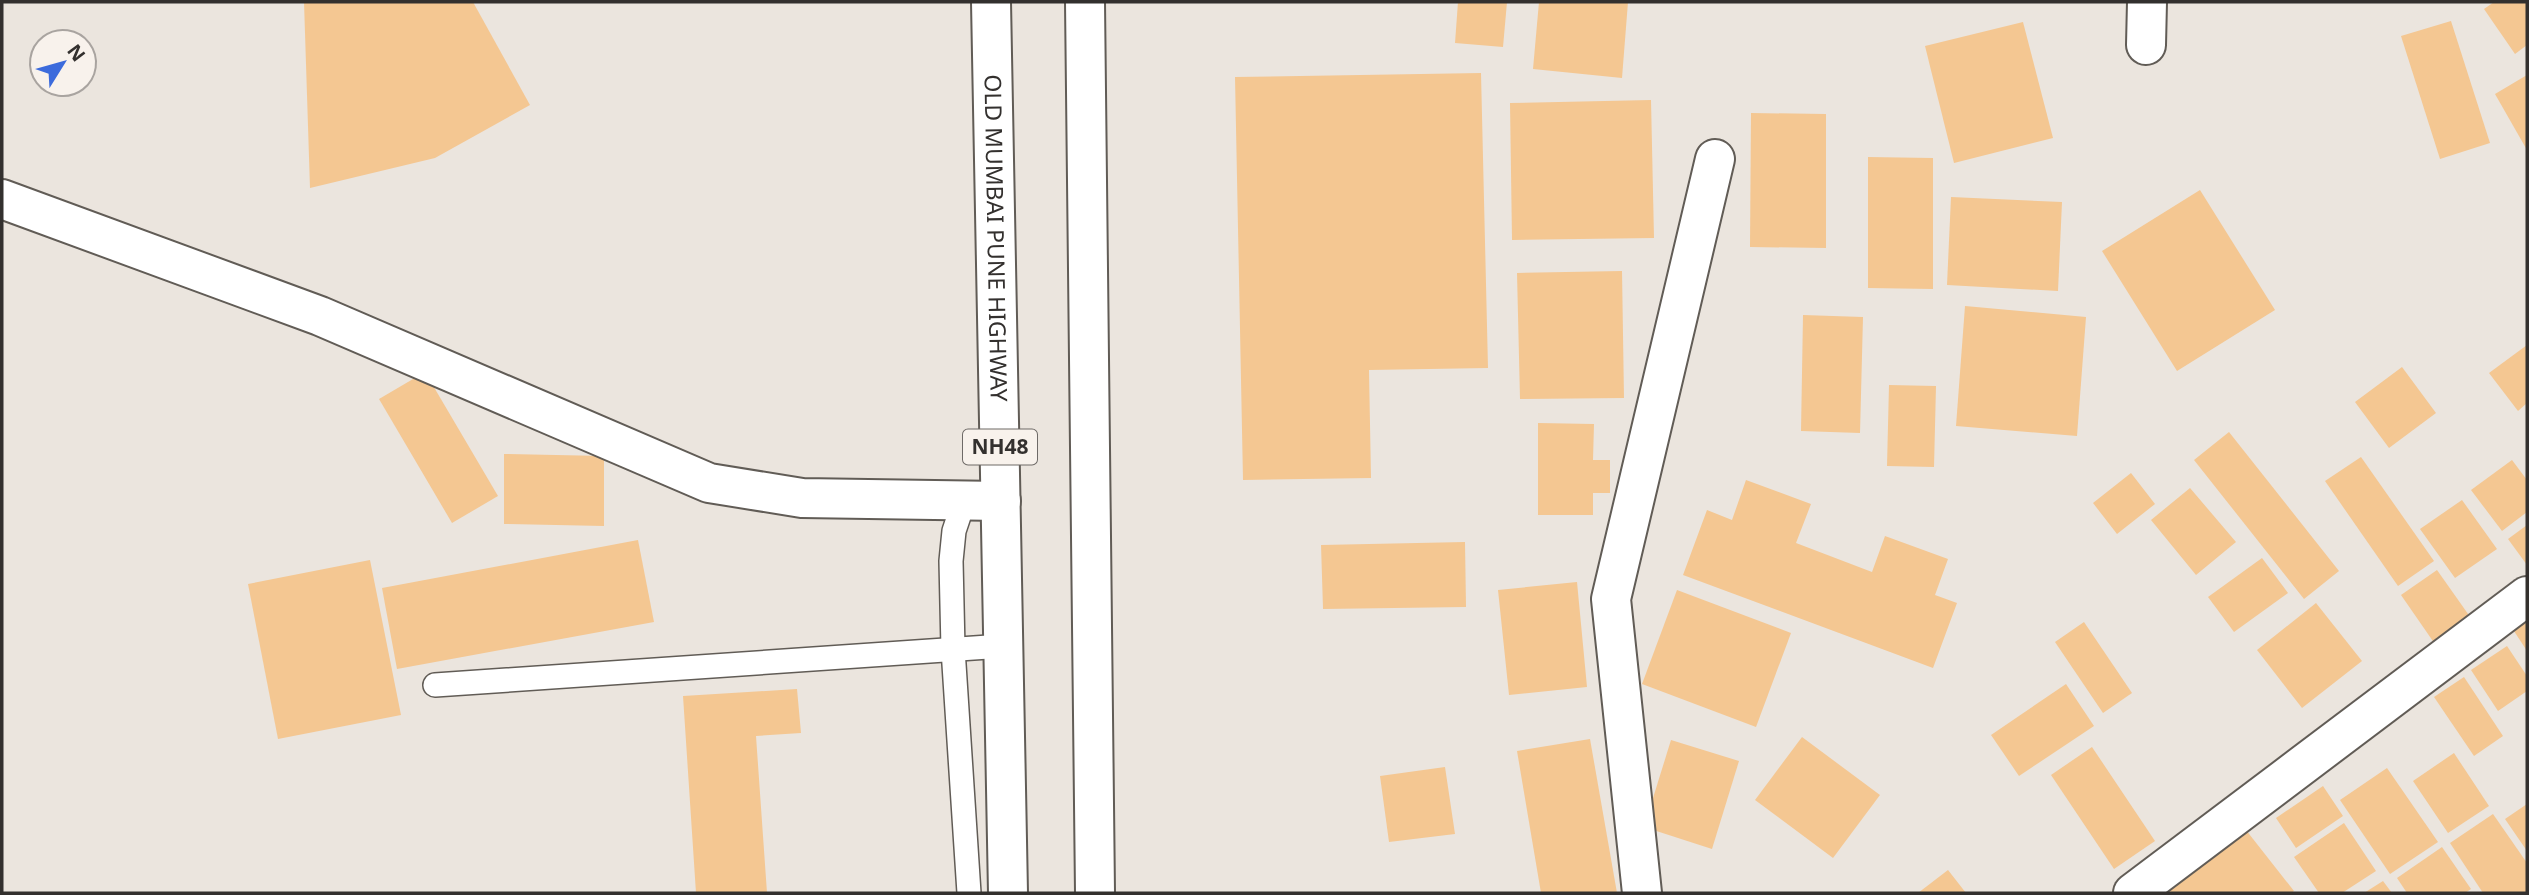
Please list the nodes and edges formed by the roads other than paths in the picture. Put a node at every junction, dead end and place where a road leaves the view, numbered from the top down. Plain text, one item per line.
1 (991, 2) edge
2 (1085, 2) edge
3 (2147, 2) edge
4 (2146, 45) dead end
5 (1714, 159) dead end
6 (2, 199) edge
7 (982, 501) junction
8 (2527, 596) edge
9 (1003, 646) junction
10 (953, 649) junction
11 (435, 685) dead end
12 (969, 893) edge
13 (1008, 893) edge
14 (1095, 893) edge
15 (1642, 893) edge
16 (2133, 893) edge

1 - 7 main road, OLD MUMBAI PUNE HIGHWAY / NH48
2 - 14 main road
3 - 4 main road
5 - 15 main road
6 - 7 main road
7 - 9 main road, OLD MUMBAI PUNE HIGHWAY / NH48
7 - 10 lane
8 - 16 main road
9 - 10 lane
9 - 13 main road, OLD MUMBAI PUNE HIGHWAY / NH48
10 - 11 lane
10 - 12 lane

